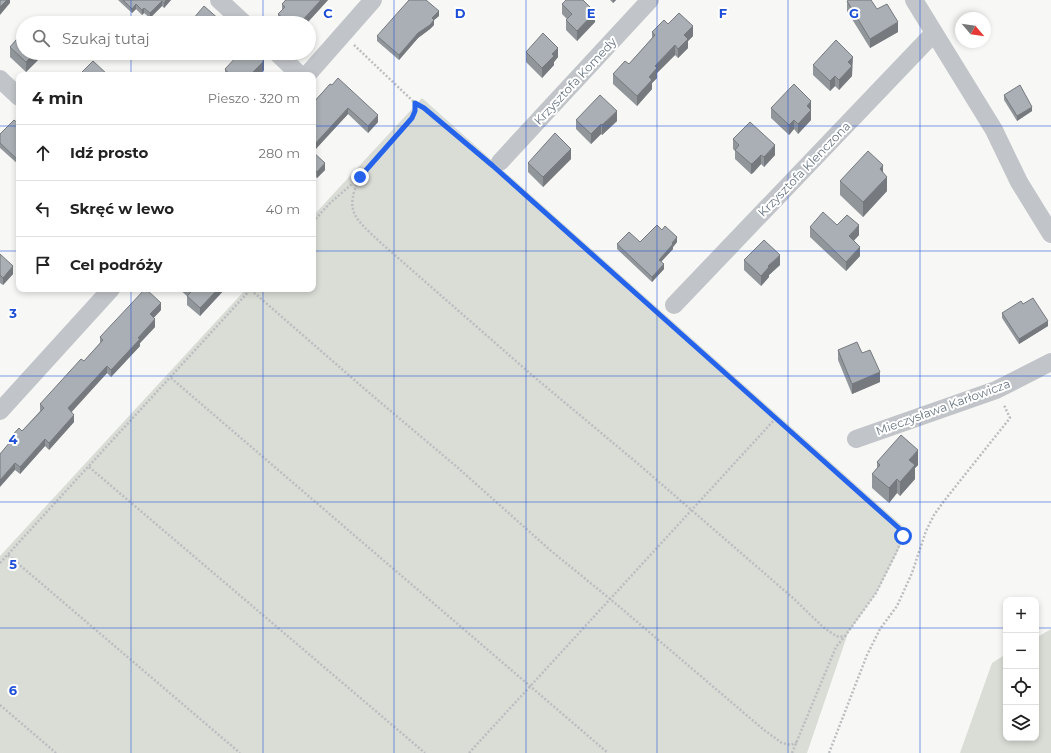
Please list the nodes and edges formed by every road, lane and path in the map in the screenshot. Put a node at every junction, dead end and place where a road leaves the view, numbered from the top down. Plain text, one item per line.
1 (219, 0) edge
2 (373, 0) edge
3 (650, 0) edge
4 (914, 0) edge
5 (236, 16) edge
6 (934, 33) junction
7 (349, 41) dead end
8 (284, 60) edge
9 (297, 72) edge
10 (310, 72) edge
11 (0, 79) edge
12 (16, 94) edge
13 (415, 103) junction
14 (495, 165) junction
15 (360, 177) junction
16 (316, 219) edge
17 (1051, 234) edge
18 (108, 292) edge
19 (248, 292) edge
20 (254, 292) edge
21 (674, 305) dead end
22 (1051, 362) edge
23 (171, 378) junction
24 (996, 390) junction
25 (0, 411) edge
26 (775, 419) junction
27 (856, 439) dead end
28 (89, 467) junction
29 (8, 555) junction
30 (0, 563) edge
31 (845, 636) junction
32 (0, 705) edge
33 (797, 742) junction
34 (56, 753) edge
35 (240, 753) edge
36 (424, 753) edge
37 (469, 753) edge
38 (608, 753) edge
39 (792, 753) edge
40 (830, 753) edge

1 - 5 street
2 - 10 street
3 - 14 street, Krzysztofa Komedy
4 - 6 street
6 - 17 street
6 - 21 street, Krzysztofa Klenczona
7 - 13 path
8 - 9 street
11 - 12 street
13 - 14 path
13 - 15 path
14 - 26 path
15 - 16 path
15 - 31 path
18 - 25 street
19 - 23 path
20 - 33 path
22 - 24 street, Mieczysława Karłowicza
23 - 28 path
23 - 38 path
24 - 27 street, Mieczysława Karłowicza
24 - 40 path
26 - 31 path
26 - 37 path
28 - 29 path
28 - 36 path
29 - 30 path
29 - 35 path
31 - 33 path
32 - 34 path
33 - 39 path

